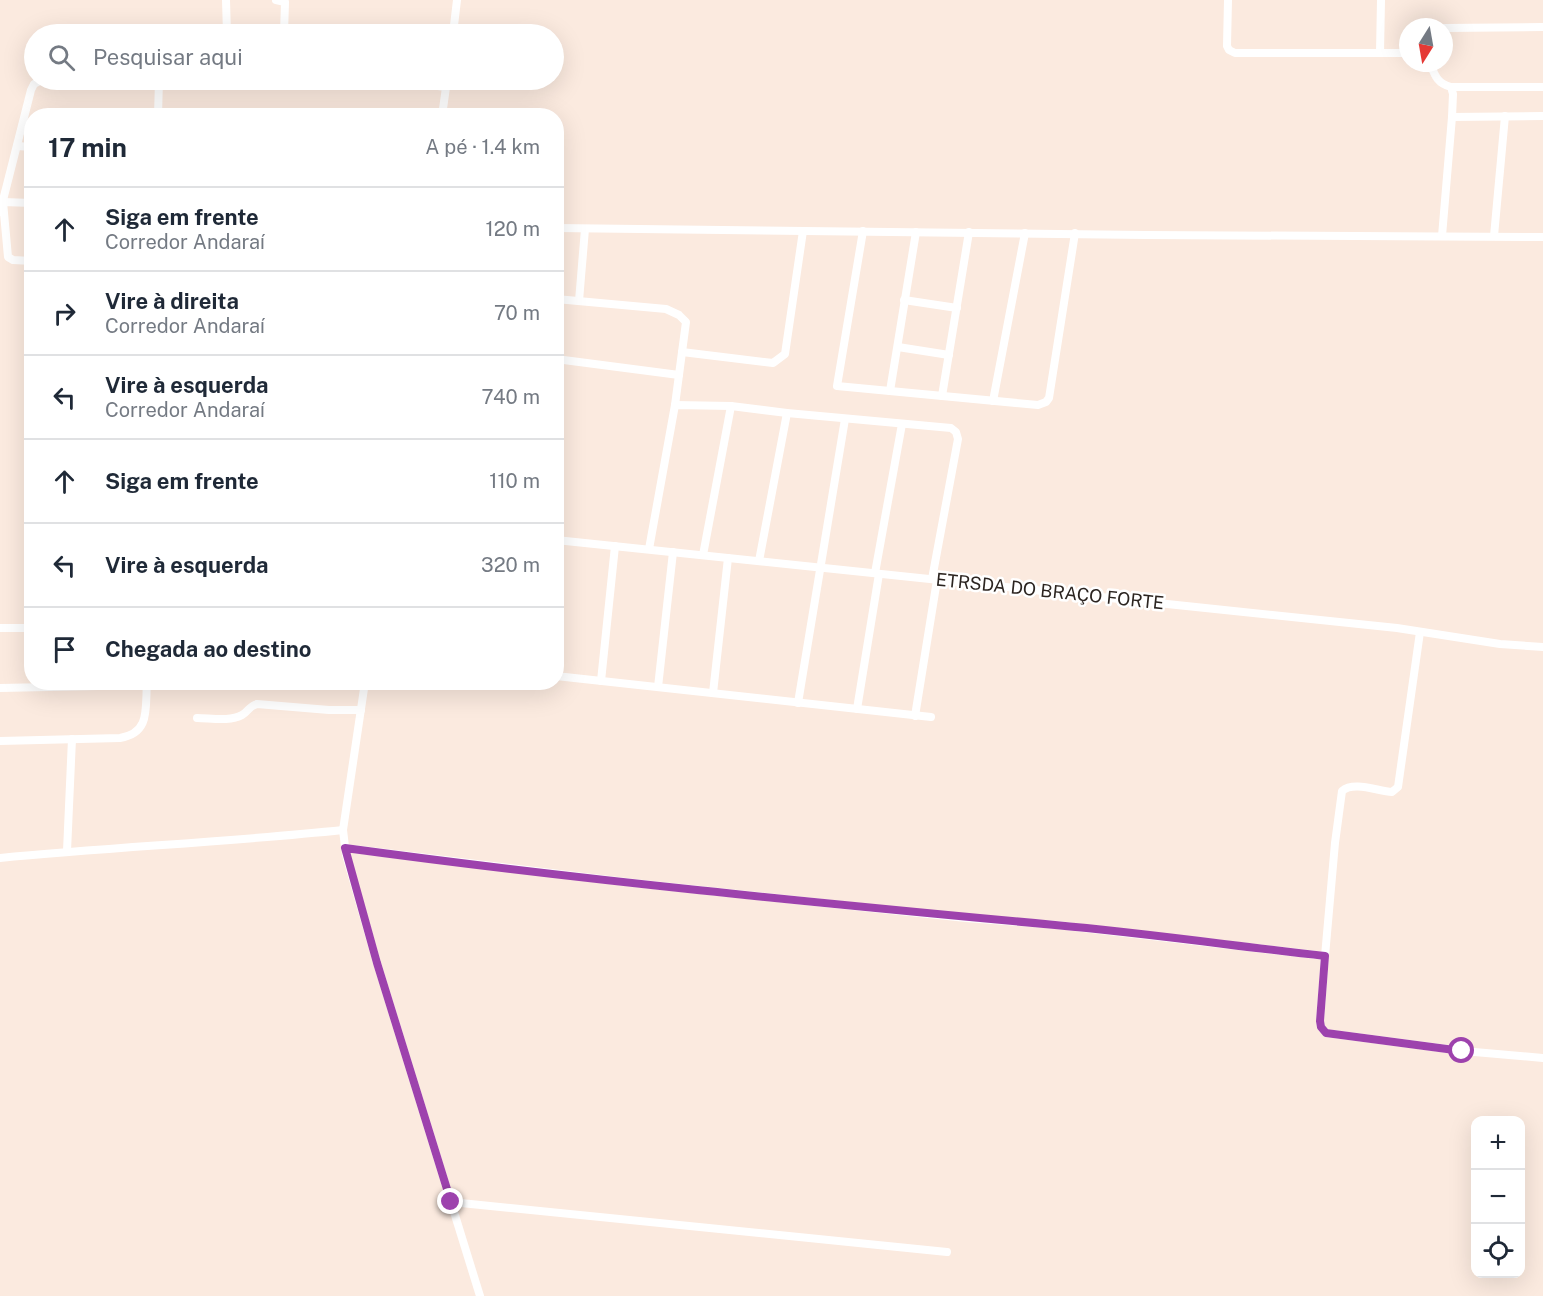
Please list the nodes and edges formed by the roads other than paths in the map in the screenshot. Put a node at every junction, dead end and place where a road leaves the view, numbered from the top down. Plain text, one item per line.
1 (226, 0) edge
2 (276, 0) edge
3 (457, 0) edge
4 (1228, 0) edge
5 (1380, 0) edge
6 (227, 24) edge
7 (284, 24) edge
8 (454, 24) edge
9 (1543, 27) edge
10 (1453, 28) edge
11 (1380, 53) junction
12 (1399, 53) edge
13 (1433, 72) edge
14 (1451, 87) junction
15 (1543, 87) edge
16 (31, 90) edge
17 (159, 90) edge
18 (446, 90) edge
19 (26, 108) edge
20 (158, 108) edge
21 (443, 108) edge
22 (1504, 116) junction
23 (1543, 116) edge
24 (1452, 117) junction
25 (24, 118) edge
26 (17, 146) junction
27 (24, 146) edge
28 (3, 202) junction
29 (24, 203) edge
30 (0, 212) edge
31 (564, 228) edge
32 (585, 229) junction
33 (803, 231) junction
34 (862, 231) junction
35 (916, 232) junction
36 (969, 232) junction
37 (1025, 233) junction
38 (1075, 233) junction
39 (1442, 236) junction
40 (1494, 236) junction
41 (1543, 237) edge
42 (24, 261) edge
43 (564, 300) edge
44 (904, 300) junction
45 (579, 301) junction
46 (957, 308) junction
47 (898, 347) junction
48 (682, 352) junction
49 (949, 355) junction
50 (564, 360) edge
51 (679, 375) junction
52 (890, 391) junction
53 (942, 396) junction
54 (993, 401) junction
55 (675, 405) junction
56 (731, 406) junction
57 (787, 413) junction
58 (845, 419) junction
59 (902, 424) junction
60 (564, 541) edge
61 (615, 546) junction
62 (649, 549) junction
63 (673, 552) junction
64 (703, 555) junction
65 (728, 558) junction
66 (759, 561) junction
67 (820, 567) junction
68 (877, 573) junction
69 (935, 579) junction
70 (0, 628) edge
71 (24, 628) edge
72 (1420, 632) junction
73 (1543, 646) edge
74 (564, 677) edge
75 (601, 681) junction
76 (24, 687) edge
77 (658, 687) junction
78 (0, 688) edge
79 (147, 690) edge
80 (364, 690) edge
81 (713, 693) junction
82 (798, 703) junction
83 (857, 709) junction
84 (361, 711) junction
85 (915, 716) junction
86 (931, 717) dead end
87 (197, 718) dead end
88 (72, 739) junction
89 (0, 741) edge
90 (343, 830) junction
91 (345, 848) junction
92 (67, 851) junction
93 (0, 858) edge
94 (1325, 956) junction
95 (1543, 1058) edge
96 (451, 1202) junction
97 (947, 1252) dead end
98 (480, 1296) edge

1 - 6 street
2 - 7 street
3 - 8 street
4 - 11 street
5 - 11 street
9 - 10 street
11 - 12 street
13 - 14 street
14 - 15 street
14 - 24 street
16 - 19 street
17 - 20 street
18 - 21 street
22 - 23 street
22 - 24 street
22 - 40 street
24 - 39 street
25 - 26 street
26 - 27 street
26 - 28 street
28 - 29 street
28 - 30 street
28 - 42 street
31 - 32 street
32 - 33 street
32 - 45 street
33 - 34 street
33 - 48 street
34 - 35 street
34 - 52 street
35 - 36 street
35 - 44 street
36 - 37 street
36 - 46 street
37 - 38 street
37 - 54 street
38 - 39 street
38 - 54 street
39 - 40 street
40 - 41 street
43 - 45 street
44 - 46 street
44 - 47 street
45 - 48 street
46 - 49 street
47 - 49 street
47 - 52 street
48 - 51 street
49 - 53 street
50 - 51 street
51 - 55 street
52 - 53 street
53 - 54 street
55 - 56 street
55 - 62 street
56 - 57 street
56 - 64 street
57 - 58 street
57 - 66 street
58 - 59 street
58 - 67 street
59 - 68 street
59 - 69 street
60 - 61 street, ETRSDA DO BRAÇO FORTE
61 - 62 street, ETRSDA DO BRAÇO FORTE
61 - 75 street
62 - 63 street, ETRSDA DO BRAÇO FORTE
63 - 64 street, ETRSDA DO BRAÇO FORTE
63 - 77 street
64 - 65 street, ETRSDA DO BRAÇO FORTE
65 - 66 street, ETRSDA DO BRAÇO FORTE
65 - 81 street
66 - 67 street, ETRSDA DO BRAÇO FORTE
67 - 68 street, ETRSDA DO BRAÇO FORTE
67 - 82 street
68 - 69 street, ETRSDA DO BRAÇO FORTE
68 - 83 street
69 - 72 street, ETRSDA DO BRAÇO FORTE
69 - 85 street
70 - 71 street
72 - 73 street, ETRSDA DO BRAÇO FORTE
72 - 94 street
74 - 75 street
75 - 77 street
76 - 78 street
77 - 81 street
79 - 88 street
80 - 84 street
81 - 82 street
82 - 83 street
83 - 85 street
84 - 87 street
84 - 90 street
85 - 86 street
88 - 89 street
88 - 92 street
90 - 91 street
90 - 92 street
91 - 94 street
91 - 96 street
92 - 93 street
94 - 95 street
96 - 97 street
96 - 98 street

